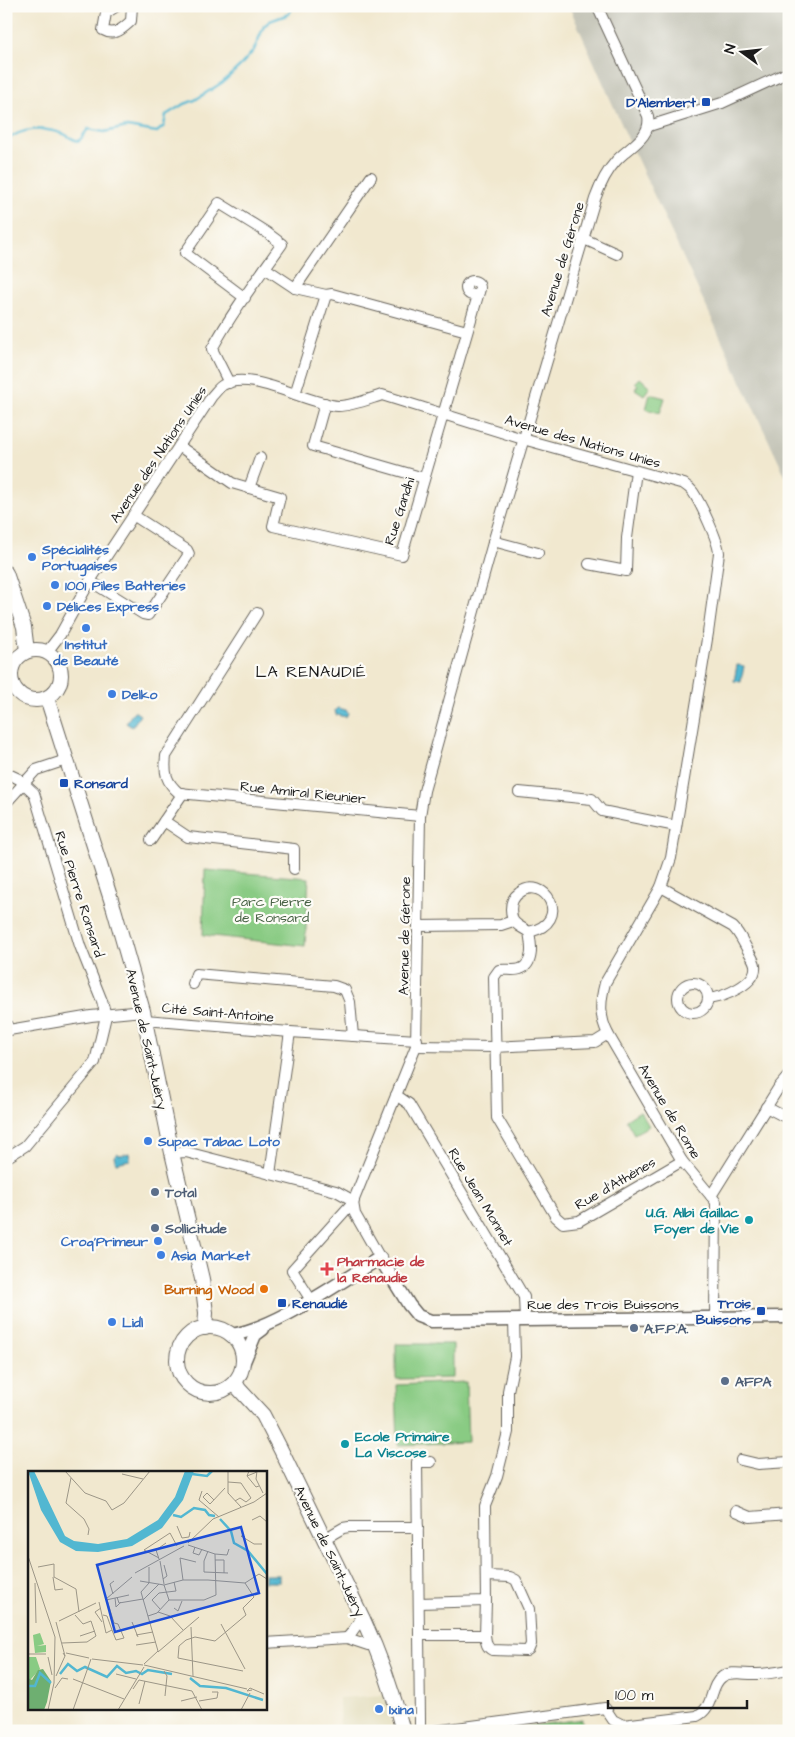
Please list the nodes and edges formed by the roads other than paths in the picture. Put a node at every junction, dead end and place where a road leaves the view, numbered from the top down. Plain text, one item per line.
1 (117, 6) edge
2 (132, 6) edge
3 (597, 6) edge
4 (789, 72) edge
5 (649, 126) junction
6 (371, 177) dead end
7 (582, 238) junction
8 (617, 254) dead end
9 (265, 268) junction
10 (295, 288) junction
11 (479, 292) dead end
12 (326, 295) junction
13 (245, 298) junction
14 (467, 330) junction
15 (229, 383) junction
16 (295, 394) junction
17 (325, 403) junction
18 (442, 414) junction
19 (523, 439) junction
20 (179, 446) junction
21 (260, 458) dead end
22 (636, 472) junction
23 (424, 478) junction
24 (249, 488) junction
25 (133, 515) junction
26 (493, 541) junction
27 (538, 553) dead end
28 (589, 564) dead end
29 (6, 573) edge
30 (90, 581) junction
31 (257, 613) dead end
32 (27, 651) junction
33 (47, 652) junction
34 (8, 674) edge
35 (47, 698) junction
36 (66, 760) junction
37 (6, 773) edge
38 (24, 784) junction
39 (519, 792) dead end
40 (183, 793) junction
41 (6, 803) edge
42 (420, 816) junction
43 (164, 821) junction
44 (676, 826) junction
45 (151, 840) dead end
46 (294, 869) dead end
47 (660, 887) junction
48 (513, 921) junction
49 (418, 926) junction
50 (529, 932) junction
51 (192, 984) dead end
52 (708, 999) dead end
53 (144, 1015) junction
54 (106, 1016) junction
55 (6, 1023) edge
56 (290, 1032) junction
57 (608, 1034) junction
58 (353, 1036) junction
59 (416, 1043) junction
60 (494, 1047) junction
61 (789, 1075) edge
62 (396, 1095) junction
63 (766, 1107) junction
64 (789, 1119) edge
65 (172, 1153) junction
66 (6, 1158) edge
67 (682, 1161) junction
68 (270, 1174) junction
69 (710, 1196) junction
70 (354, 1201) junction
71 (380, 1258) junction
72 (311, 1300) junction
73 (789, 1317) edge
74 (715, 1318) junction
75 (520, 1320) junction
76 (273, 1321) junction
77 (205, 1328) junction
78 (231, 1335) junction
79 (243, 1364) junction
80 (235, 1382) junction
81 (741, 1460) dead end
82 (430, 1462) dead end
83 (789, 1462) edge
84 (736, 1511) dead end
85 (789, 1514) edge
86 (418, 1527) junction
87 (324, 1539) junction
88 (486, 1576) junction
89 (486, 1601) junction
90 (419, 1602) junction
91 (363, 1619) junction
92 (419, 1635) junction
93 (485, 1635) junction
94 (347, 1638) junction
95 (266, 1643) edge
96 (375, 1643) junction
97 (789, 1670) edge
98 (420, 1730) edge
99 (403, 1731) edge
100 (429, 1731) edge
101 (434, 1731) edge

1 - 2 street
3 - 5 street
4 - 5 street
5 - 7 street, Avenue de Gérone
6 - 10 street
7 - 8 street
7 - 19 street, Avenue de Gérone
9 - 10 street
9 - 13 street
9 - 13 street
10 - 12 street
11 - 14 street, Rue Gandhi
12 - 14 street
12 - 16 street
13 - 15 street
14 - 18 street, Rue Gandhi
15 - 16 street, Avenue des Nations Unies
15 - 20 street, Avenue des Nations Unies
16 - 17 street, Avenue des Nations Unies
17 - 18 street, Avenue des Nations Unies
17 - 23 street
18 - 19 street, Avenue des Nations Unies
18 - 23 street, Rue Gandhi
19 - 22 street, Avenue des Nations Unies
19 - 26 street, Avenue de Gérone
20 - 24 street, Rue Gandhi
20 - 25 street, Avenue des Nations Unies
21 - 24 street
22 - 28 street
22 - 44 street, Avenue des Nations Unies
23 - 24 street, Rue Gandhi
25 - 30 street, Avenue des Nations Unies
25 - 30 street
26 - 27 street
26 - 42 street, Avenue de Gérone
29 - 32 main road
30 - 33 street, Avenue des Nations Unies
31 - 40 street
32 - 33 main road
32 - 34 main road
33 - 35 main road
34 - 35 main road
35 - 36 main road, Avenue de Saint-Juéry
36 - 38 street
36 - 53 main road, Avenue de Saint-Juéry
37 - 38 street
38 - 41 street
38 - 54 street, Rue Pierre Ronsard
39 - 44 street
40 - 42 street, Rue Amiral Rieunier
40 - 43 street
42 - 49 street, Avenue de Gérone
43 - 45 street
43 - 46 street
44 - 47 street, Avenue des Nations Unies
47 - 52 street
47 - 57 street, Avenue des Nations Unies
48 - 49 street
48 - 50 street
48 - 50 street
49 - 59 street, Avenue de Gérone
50 - 60 street
51 - 58 street
53 - 54 street, Cité Saint-Antoine
53 - 56 street, Cité Saint-Antoine
53 - 65 main road, Avenue de Saint-Juéry
54 - 55 street, Cité Saint-Antoine
54 - 66 street
56 - 58 street, Cité Saint-Antoine
56 - 68 street, Cité Saint-Antoine
57 - 60 street, Cité Saint-Antoine
57 - 67 street, Avenue de Rome
58 - 59 street, Cité Saint-Antoine
59 - 60 street, Cité Saint-Antoine
59 - 62 street, Avenue de Gérone
60 - 67 street, Rue d'Athènes
61 - 63 street
62 - 70 street, Avenue de Gérone
62 - 75 street, Rue Jean Monnet
63 - 64 street
63 - 69 street
65 - 68 street
65 - 77 main road, Avenue de Saint-Juéry
67 - 69 street, Avenue de Rome
68 - 70 street
69 - 74 street, Avenue de Rome
70 - 71 street
70 - 72 street, Avenue de Gérone
71 - 72 street
71 - 75 street, Rue des Trois Buissons
72 - 76 street
73 - 74 street, Rue des Trois Buissons
74 - 75 street, Rue des Trois Buissons
75 - 88 street, Rue Jean Monnet
76 - 78 street
76 - 79 street
77 - 78 main road
77 - 80 main road
78 - 79 main road
79 - 80 main road
80 - 87 main road, Avenue de Saint-Juéry
81 - 83 street
82 - 86 street
84 - 85 street
86 - 87 street
86 - 90 street
87 - 91 main road, Avenue de Saint-Juéry
88 - 89 street, Rue Jean Monnet
88 - 93 street
89 - 90 street
89 - 93 street, Rue Jean Monnet
90 - 92 street
91 - 94 street
91 - 96 main road, Avenue de Saint-Juéry
92 - 93 street
92 - 98 street
94 - 95 street
94 - 96 street
96 - 99 main road, Avenue de Saint-Juéry
97 - 101 street
98 - 100 street

